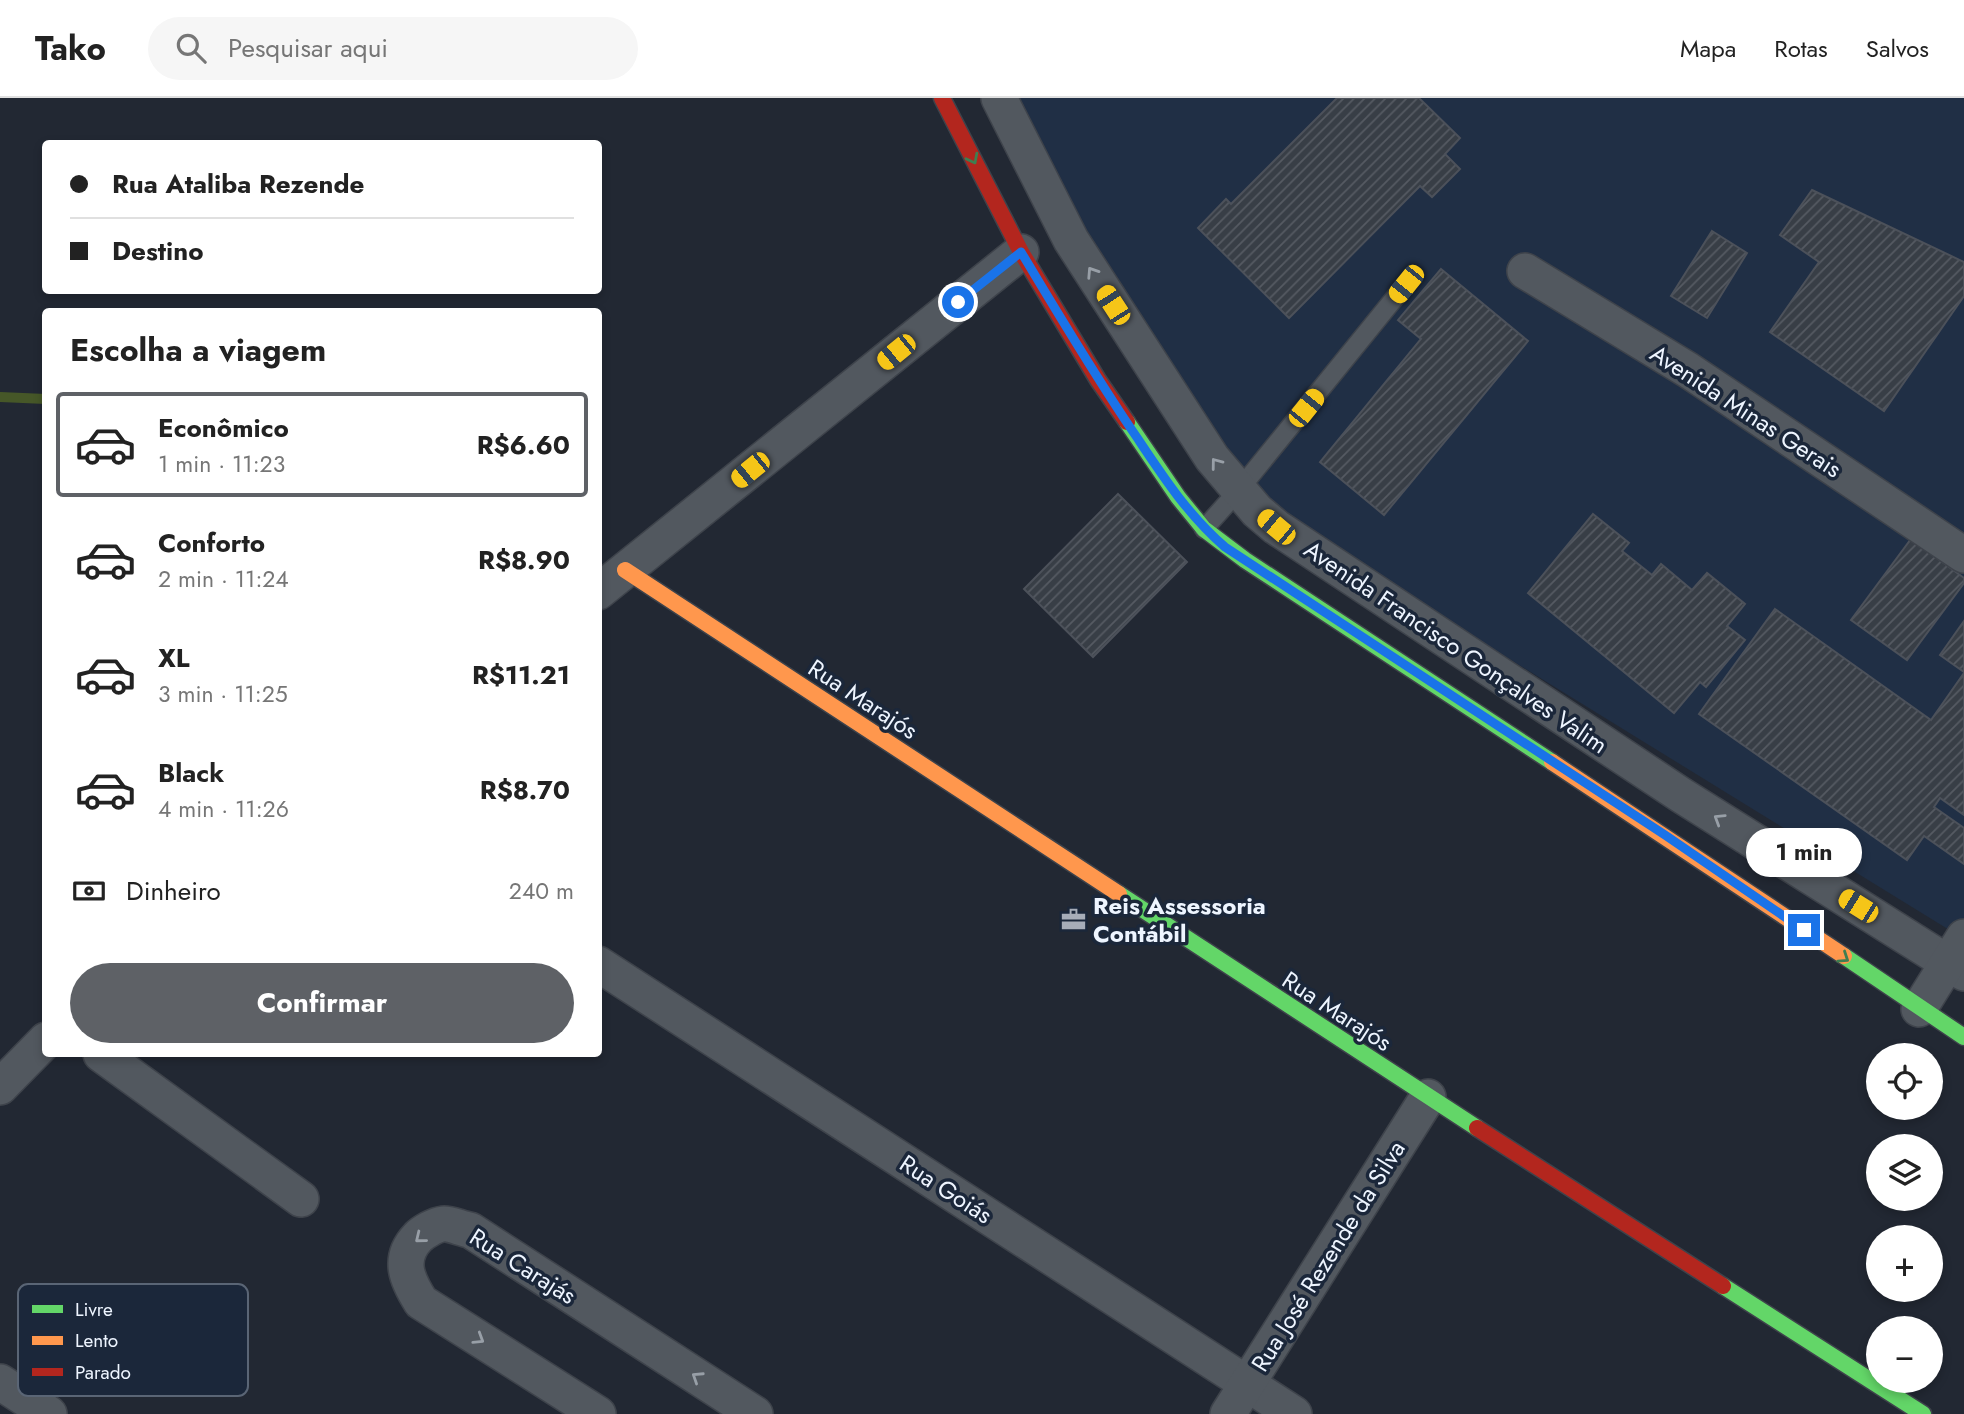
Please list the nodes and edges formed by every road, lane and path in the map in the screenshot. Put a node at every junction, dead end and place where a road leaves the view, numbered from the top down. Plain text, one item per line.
1 (942, 98) edge
2 (999, 98) edge
3 (1021, 252) junction
4 (1525, 271) dead end
5 (1406, 284) dead end
6 (1238, 491) junction
7 (1204, 529) junction
8 (1964, 555) edge
9 (625, 570) junction
10 (602, 589) edge
11 (1681, 795) junction
12 (1665, 835) junction
13 (1958, 957) edge
14 (602, 967) edge
15 (1919, 1009) junction
16 (1964, 1037) edge
17 (42, 1044) edge
18 (106, 1057) edge
19 (0, 1087) edge
20 (1428, 1097) junction
21 (301, 1199) dead end
22 (0, 1382) edge
23 (1247, 1384) junction
24 (18, 1394) edge
25 (22, 1396) edge
26 (50, 1414) edge
27 (598, 1414) edge
28 (755, 1414) edge
29 (1228, 1414) edge
30 (1294, 1414) edge
31 (1923, 1414) edge

1 -> 3 street, Avenida Francisco Gonçalves Valim
6 -> 2 street, Avenida Francisco Gonçalves Valim
3 - 7 street, Avenida Francisco Gonçalves Valim
3 - 9 street
4 - 8 street, Avenida Minas Gerais
5 - 6 lane
6 - 7 lane
6 - 11 street, Avenida Francisco Gonçalves Valim
7 - 12 street, Avenida Francisco Gonçalves Valim
9 - 10 street
9 - 20 street, Rua Marajós
11 - 12 street
13 -> 11 street, Avenida Francisco Gonçalves Valim
12 -> 15 street, Avenida Francisco Gonçalves Valim
13 - 15 street
14 - 23 street, Rua Goiás
15 - 16 street, Avenida Francisco Gonçalves Valim
17 - 19 street
18 - 21 street
20 - 23 street, Rua José Rezende da Silva
20 - 31 street, Rua Marajós
22 - 24 street
23 - 29 street, Rua José Rezende da Silva
23 - 30 street, Rua Goiás
25 - 26 street
28 -> 27 street, Rua Carajás

